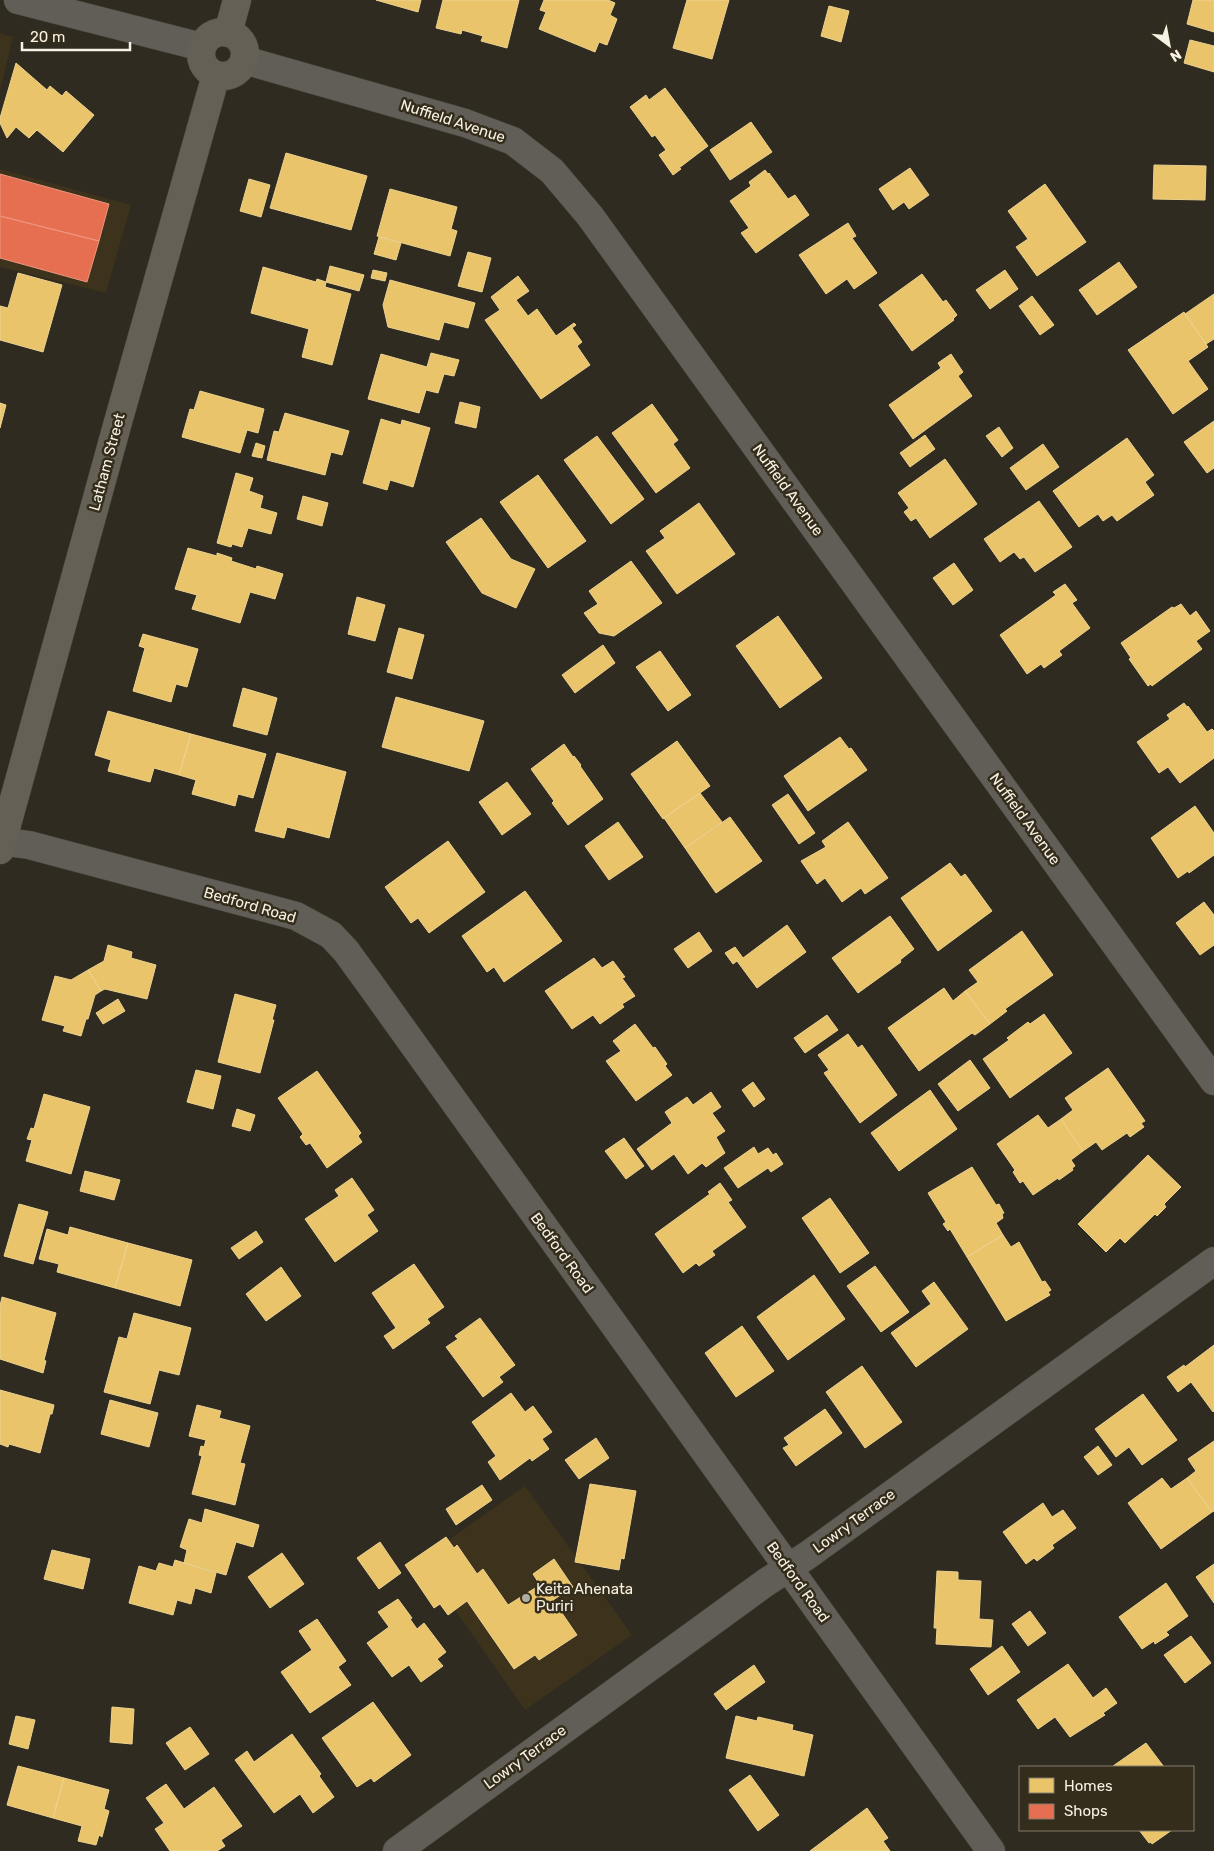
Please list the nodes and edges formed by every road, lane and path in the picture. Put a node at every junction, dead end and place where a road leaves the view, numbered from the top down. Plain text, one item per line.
1 (18, 0) edge
2 (237, 0) edge
3 (228, 33) junction
4 (202, 47) junction
5 (244, 60) junction
6 (216, 75) junction
7 (1, 844) edge
8 (1214, 1081) edge
9 (1214, 1261) edge
10 (789, 1568) junction
11 (397, 1851) edge
12 (991, 1851) edge

1 - 4 street
2 - 3 main road
3 - 4 main road
3 - 5 main road
4 - 6 main road
5 - 6 main road
5 - 8 street, Nuffield Avenue
6 - 7 main road, Latham Street
7 - 10 street, Bedford Road
9 - 10 street, Lowry Terrace
10 - 11 street, Lowry Terrace
10 - 12 street, Bedford Road

